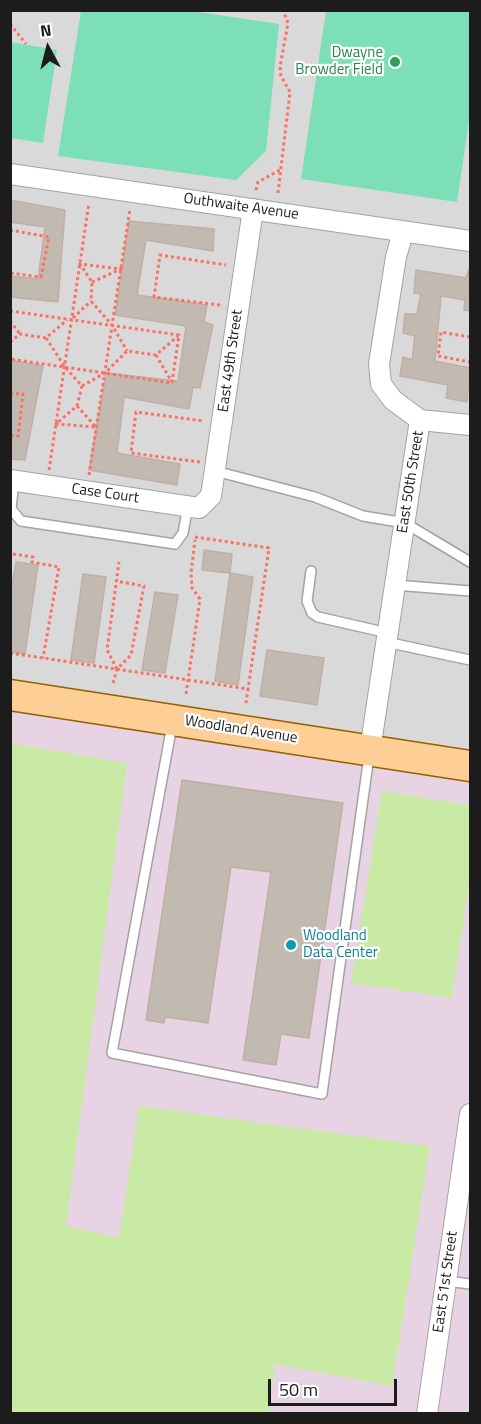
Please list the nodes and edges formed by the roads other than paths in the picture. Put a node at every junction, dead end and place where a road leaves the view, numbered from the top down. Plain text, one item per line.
1 (10, 174) edge
2 (254, 199) junction
3 (403, 232) junction
4 (471, 241) edge
5 (420, 420) junction
6 (471, 425) edge
7 (211, 467) junction
8 (12, 480) edge
9 (193, 507) junction
10 (405, 523) junction
11 (471, 562) edge
12 (310, 571) dead end
13 (395, 585) junction
14 (471, 591) edge
15 (387, 637) junction
16 (471, 660) edge
17 (10, 695) edge
18 (179, 707) junction
19 (370, 750) junction
20 (471, 766) edge
21 (471, 1114) edge
22 (446, 1281) junction
23 (471, 1284) edge
24 (427, 1413) edge

1 - 2 street, Outhwaite Avenue
2 - 3 street, Outhwaite Avenue
2 - 7 street, East 49th Street
3 - 4 street, Outhwaite Avenue
3 - 5 street, East 50th Street
5 - 6 street
5 - 10 street, East 50th Street
7 - 9 street, East 49th Street
7 - 10 lane
8 - 9 street, Case Court
8 - 9 lane
10 - 11 lane
10 - 13 street, East 50th Street
12 - 15 lane
13 - 14 lane
13 - 15 street, East 50th Street
15 - 16 lane
15 - 19 street, East 50th Street
17 - 18 main road, Woodland Avenue
18 - 19 main road, Woodland Avenue
18 - 19 lane
19 - 20 main road, Woodland Avenue
21 - 22 street, East 51st Street
22 - 23 lane
22 - 24 street, East 51st Street

